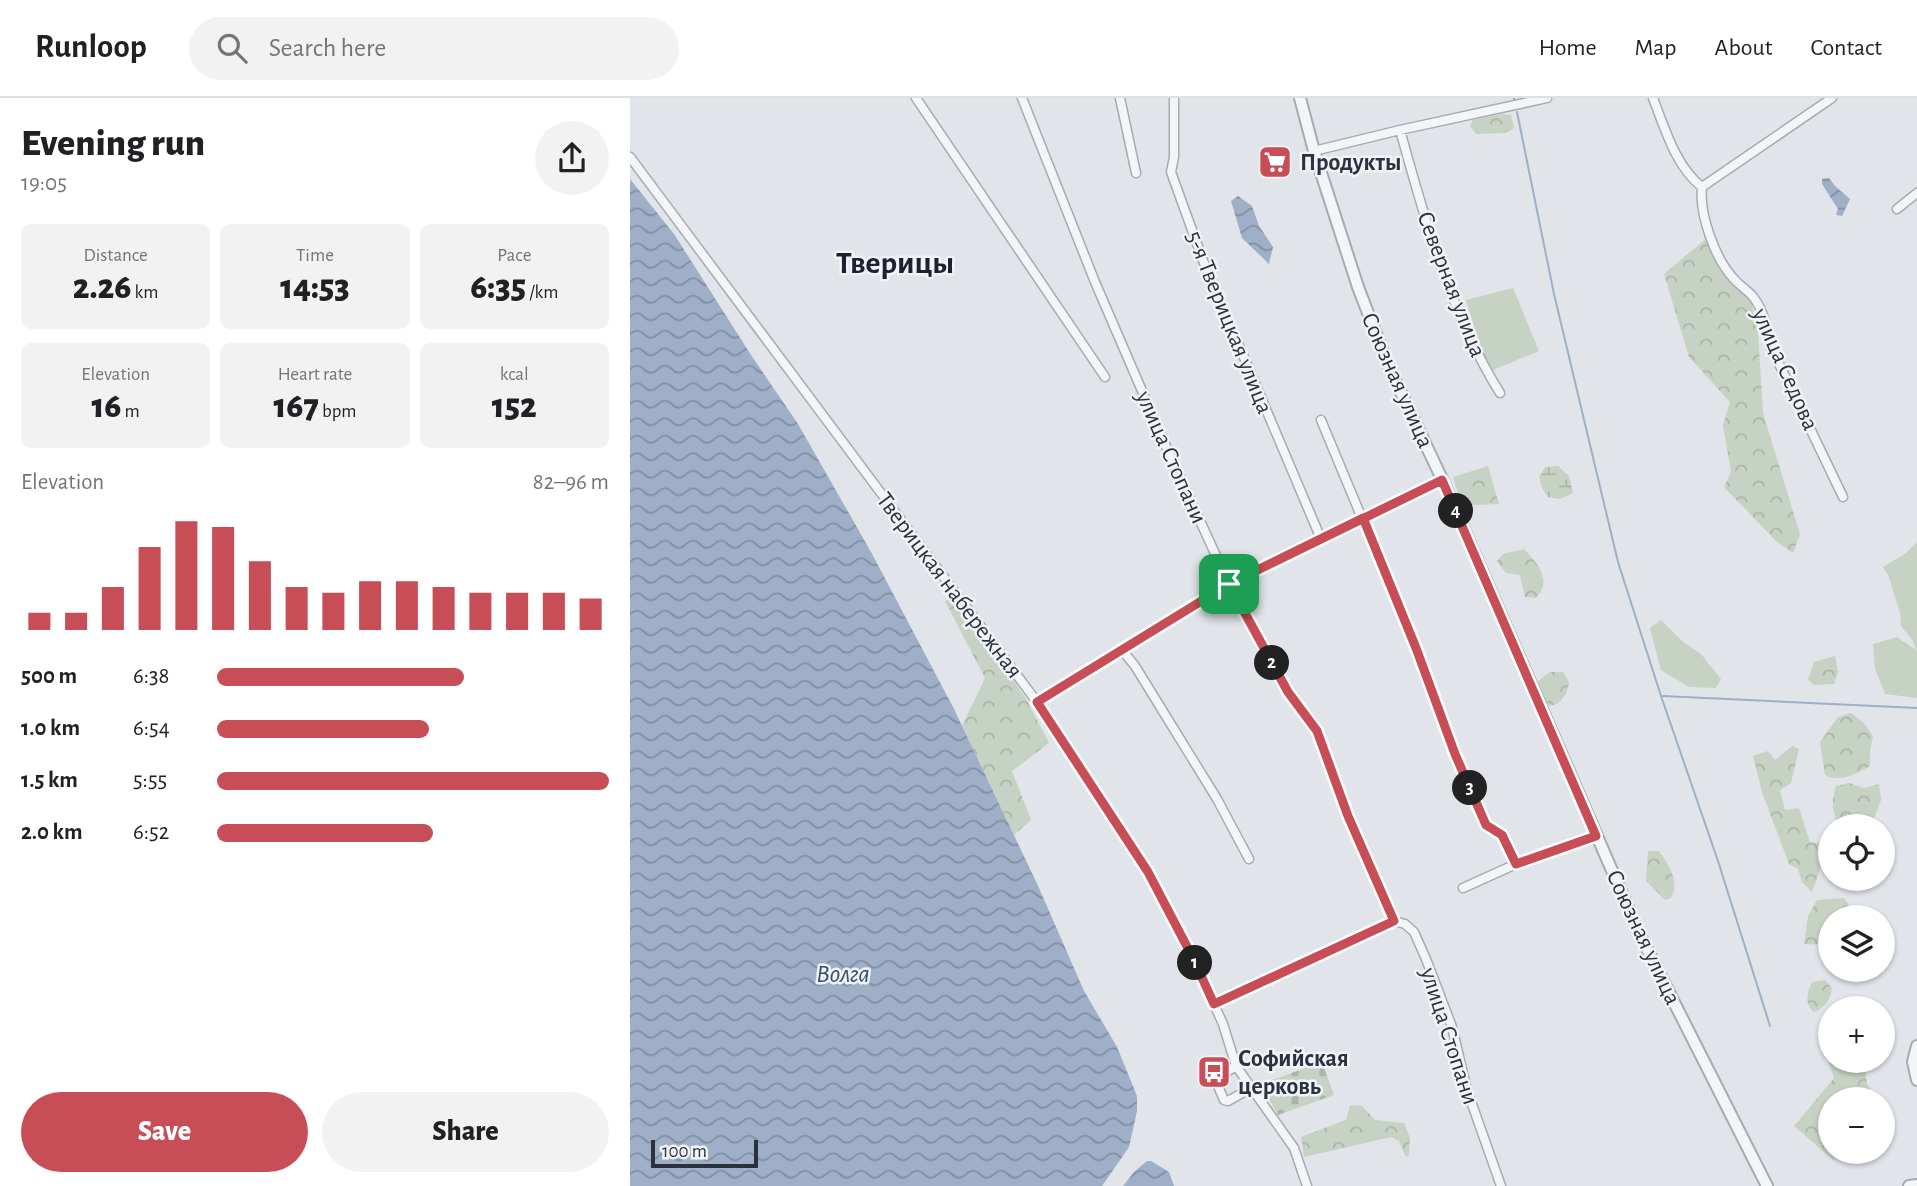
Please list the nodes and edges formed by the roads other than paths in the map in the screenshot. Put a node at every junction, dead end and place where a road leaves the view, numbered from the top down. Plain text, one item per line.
1 (916, 98) edge
2 (1022, 98) edge
3 (1119, 98) edge
4 (1174, 98) edge
5 (1300, 98) edge
6 (1547, 98) edge
7 (1653, 98) edge
8 (1832, 98) edge
9 (1400, 130) junction
10 (1314, 151) junction
11 (630, 157) edge
12 (1136, 173) dead end
13 (1702, 187) junction
14 (1917, 193) edge
15 (1897, 209) dead end
16 (1105, 377) dead end
17 (1500, 393) dead end
18 (1321, 420) dead end
19 (1442, 480) junction
20 (1843, 497) dead end
21 (1363, 518) junction
22 (1321, 539) junction
23 (1229, 584) junction
24 (1122, 650) junction
25 (1037, 702) junction
26 (1596, 836) junction
27 (1250, 859) dead end
28 (1516, 864) junction
29 (1463, 888) dead end
30 (1394, 921) junction
31 (1214, 1004) junction
32 (1917, 1046) edge
33 (1236, 1066) junction
34 (1917, 1080) edge
35 (1251, 1088) junction
36 (1917, 1185) edge
37 (1307, 1186) edge
38 (1501, 1186) edge
39 (1767, 1186) edge
40 (1909, 1186) edge

1 - 16 street
2 - 23 street, улица Стопани
3 - 12 street
4 - 22 street, 5-я Тверицкая улица
5 - 10 street, Союзная улица
6 - 9 street
7 - 13 street
8 - 13 street
9 - 10 street
9 - 17 street, Северная улица
10 - 19 street, Союзная улица
11 - 25 street, Тверицкая набережная
13 - 20 street, улица Седова
14 - 15 street
18 - 21 street
19 - 21 street
19 - 26 street, Союзная улица
21 - 22 street
21 - 28 street
22 - 23 street
23 - 24 street
23 - 30 street, улица Стопани
24 - 25 street
24 - 27 street
25 - 31 street, Тверицкая набережная
26 - 28 street
26 - 39 street, Союзная улица
28 - 29 street
30 - 31 street
30 - 38 street, улица Стопани
31 - 33 street, Тверицкая набережная
32 - 34 street
33 - 35 street, Тверицкая набережная
33 - 35 street
35 - 37 street, Тверицкая набережная
36 - 40 street

